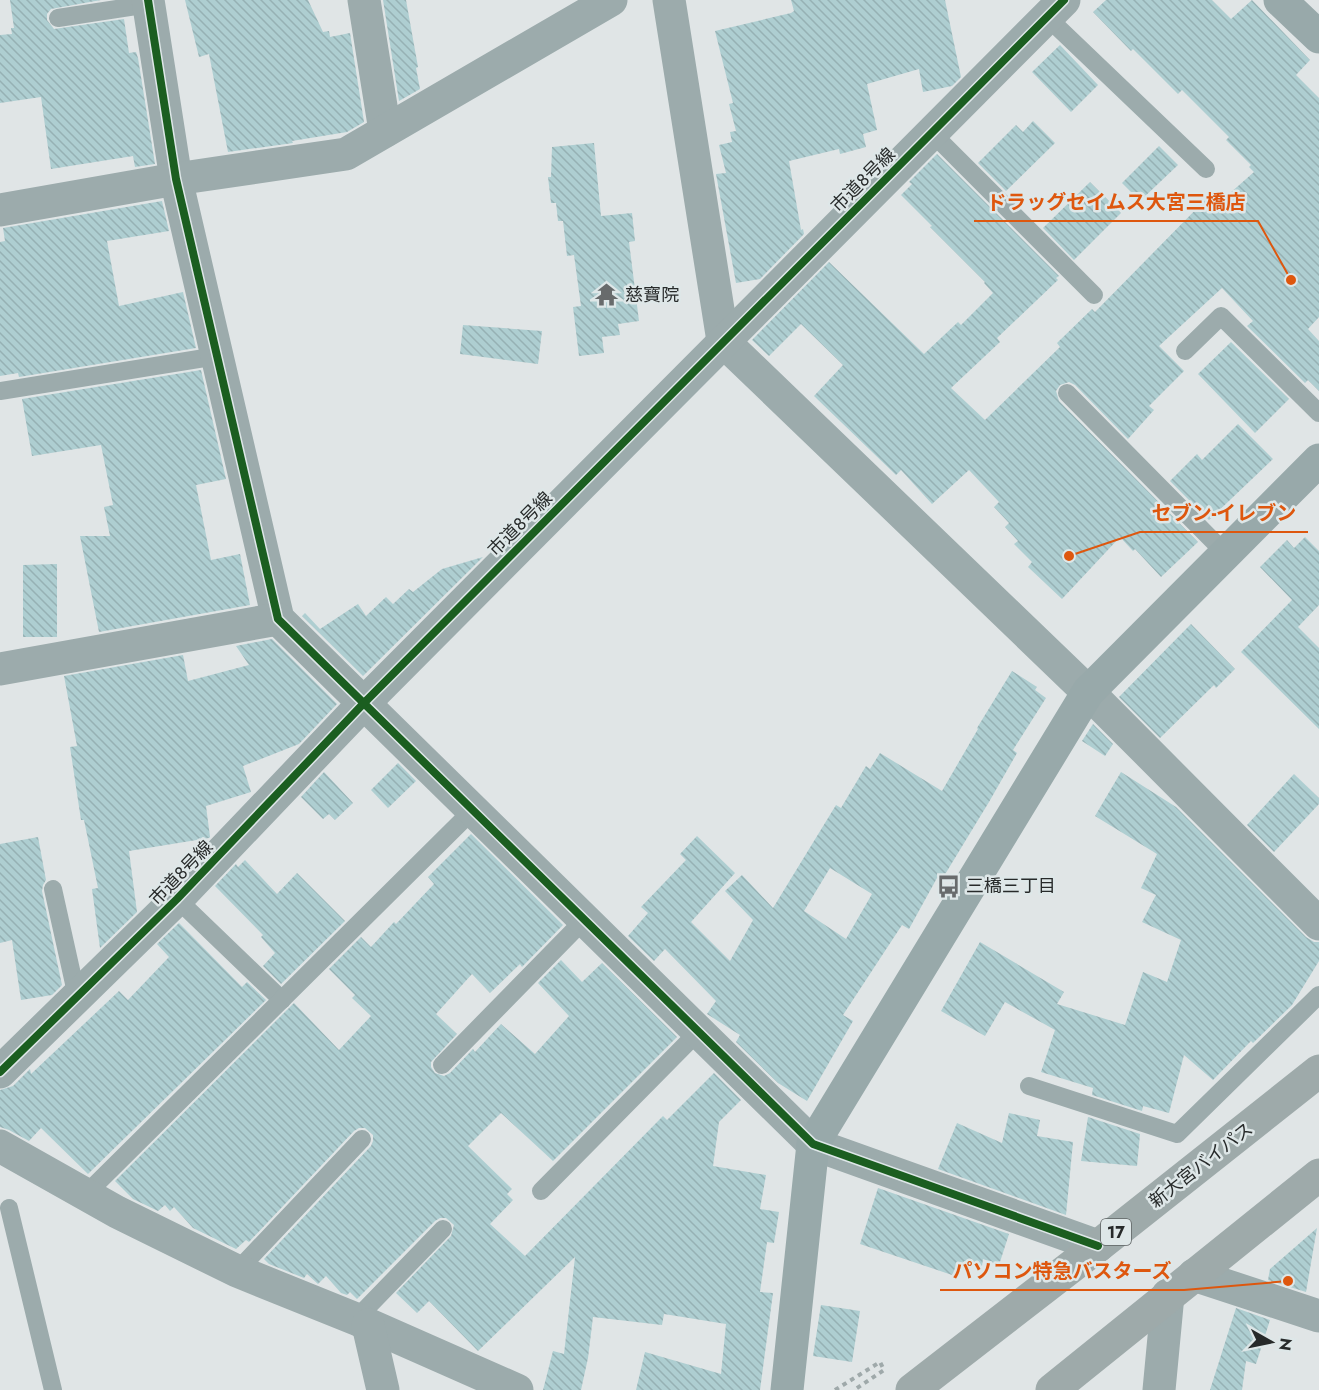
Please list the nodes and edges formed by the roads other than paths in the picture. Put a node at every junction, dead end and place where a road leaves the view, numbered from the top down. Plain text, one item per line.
1 (364, 0) edge
2 (610, 0) edge
3 (669, 0) edge
4 (1281, 0) edge
5 (149, 2) edge
6 (1055, 8) edge
7 (58, 18) dead end
8 (1319, 37) edge
9 (385, 131) junction
10 (932, 132) junction
11 (1206, 169) dead end
12 (176, 179) junction
13 (0, 210) edge
14 (1094, 295) dead end
15 (723, 341) junction
16 (1185, 351) dead end
17 (217, 356) junction
18 (0, 391) edge
19 (1067, 393) dead end
20 (1319, 413) edge
21 (1319, 460) edge
22 (1225, 553) junction
23 (278, 619) junction
24 (0, 669) edge
25 (1088, 692) junction
26 (364, 703) junction
27 (474, 809) junction
28 (53, 889) dead end
29 (177, 898) junction
30 (585, 920) junction
31 (1319, 924) edge
32 (1319, 995) edge
33 (77, 997) junction
34 (282, 999) junction
35 (698, 1032) junction
36 (442, 1065) dead end
37 (1319, 1071) edge
38 (0, 1072) edge
39 (1029, 1086) dead end
40 (362, 1139) dead end
41 (813, 1144) junction
42 (0, 1146) edge
43 (1319, 1175) edge
44 (541, 1191) dead end
45 (85, 1195) junction
46 (9, 1208) dead end
47 (442, 1228) dead end
48 (1098, 1246) junction
49 (237, 1271) junction
50 (1194, 1275) junction
51 (1168, 1295) junction
52 (1319, 1317) edge
53 (362, 1322) junction
54 (53, 1390) edge
55 (383, 1390) edge
56 (517, 1390) edge
57 (787, 1390) edge
58 (912, 1390) edge
59 (1052, 1390) edge
60 (1159, 1390) edge

1 - 9 street
2 - 9 street
3 - 15 street
4 - 8 street
5 - 7 lane
5 - 12 street
6 - 10 street, 市道8号線
6 - 11 lane
9 - 12 street
10 - 14 lane
10 - 15 street, 市道8号線
12 - 13 street
12 - 17 street
15 - 25 street
15 - 26 street, 市道8号線
16 - 20 lane
17 - 18 lane
17 - 23 street
19 - 22 lane
21 - 22 street
22 - 25 street
23 - 24 street
23 - 26 street
25 - 31 street
25 - 41 street
26 - 27 street
26 - 29 street, 市道8号線
27 - 30 street
27 - 34 lane
28 - 33 lane
29 - 33 street, 市道8号線
29 - 34 lane
30 - 35 street
30 - 36 lane
32 - 39 lane
33 - 38 street, 市道8号線
34 - 45 lane
35 - 41 street
35 - 44 lane
37 - 48 highway, 新大宮バイパス / 17
40 - 49 lane
41 - 48 street
41 - 57 street
42 - 45 street
43 - 50 highway
45 - 49 street
46 - 54 lane
47 - 53 lane
48 - 58 highway, 新大宮バイパス / 17
49 - 53 street
50 - 51 highway
50 - 52 street
51 - 59 highway
51 - 60 street
53 - 55 street
53 - 56 street

